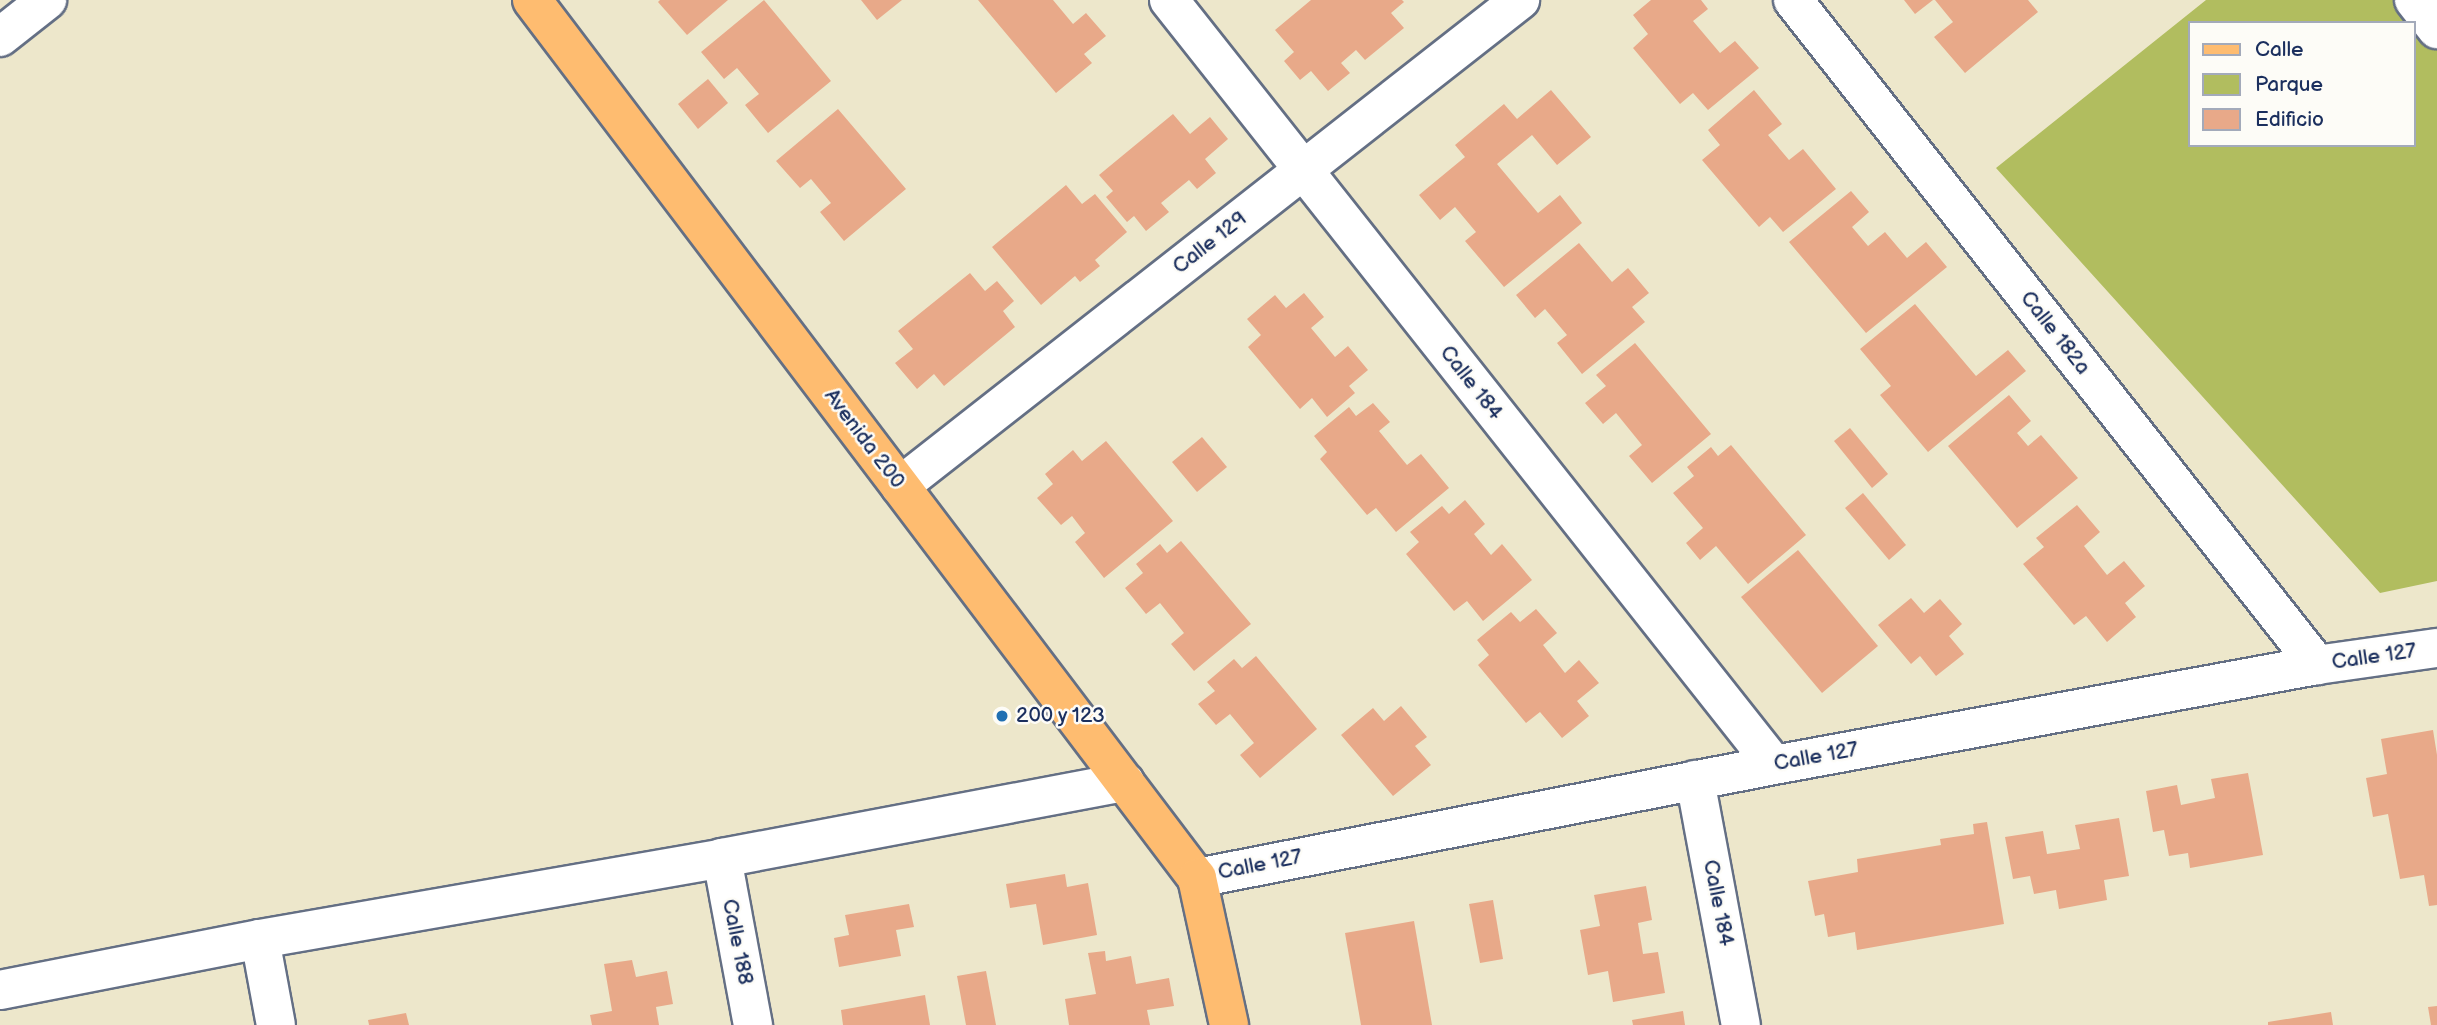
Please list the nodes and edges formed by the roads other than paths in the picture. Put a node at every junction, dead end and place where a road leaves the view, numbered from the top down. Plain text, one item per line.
1 (532, 0) edge
2 (1169, 0) edge
3 (1520, 0) edge
4 (1793, 0) edge
5 (2414, 0) edge
6 (44, 1) edge
7 (2437, 29) edge
8 (0, 37) edge
9 (1303, 170) junction
10 (900, 485) junction
11 (2437, 648) edge
12 (2318, 665) junction
13 (1774, 765) junction
14 (1695, 780) junction
15 (1125, 782) junction
16 (722, 858) junction
17 (1197, 878) junction
18 (260, 939) junction
19 (0, 990) edge
20 (276, 1025) edge
21 (753, 1025) edge
22 (1228, 1025) edge
23 (1741, 1025) edge

1 - 10 main road, Avenida 200
2 - 9 street, Calle 184
3 - 9 street, Calle 129
4 - 12 street, Calle 182a
5 - 7 street
6 - 8 street
9 - 10 street, Calle 129
9 - 13 street, Calle 184
10 - 15 main road, Avenida 200
11 - 12 street, Calle 127
12 - 13 street, Calle 127
13 - 14 street, Calle 127
14 - 17 street, Calle 127
14 - 23 street, Calle 184
15 - 16 street
15 - 17 main road, Avenida 200
16 - 18 street
16 - 21 street, Calle 188
17 - 22 main road
18 - 19 street
18 - 20 street

